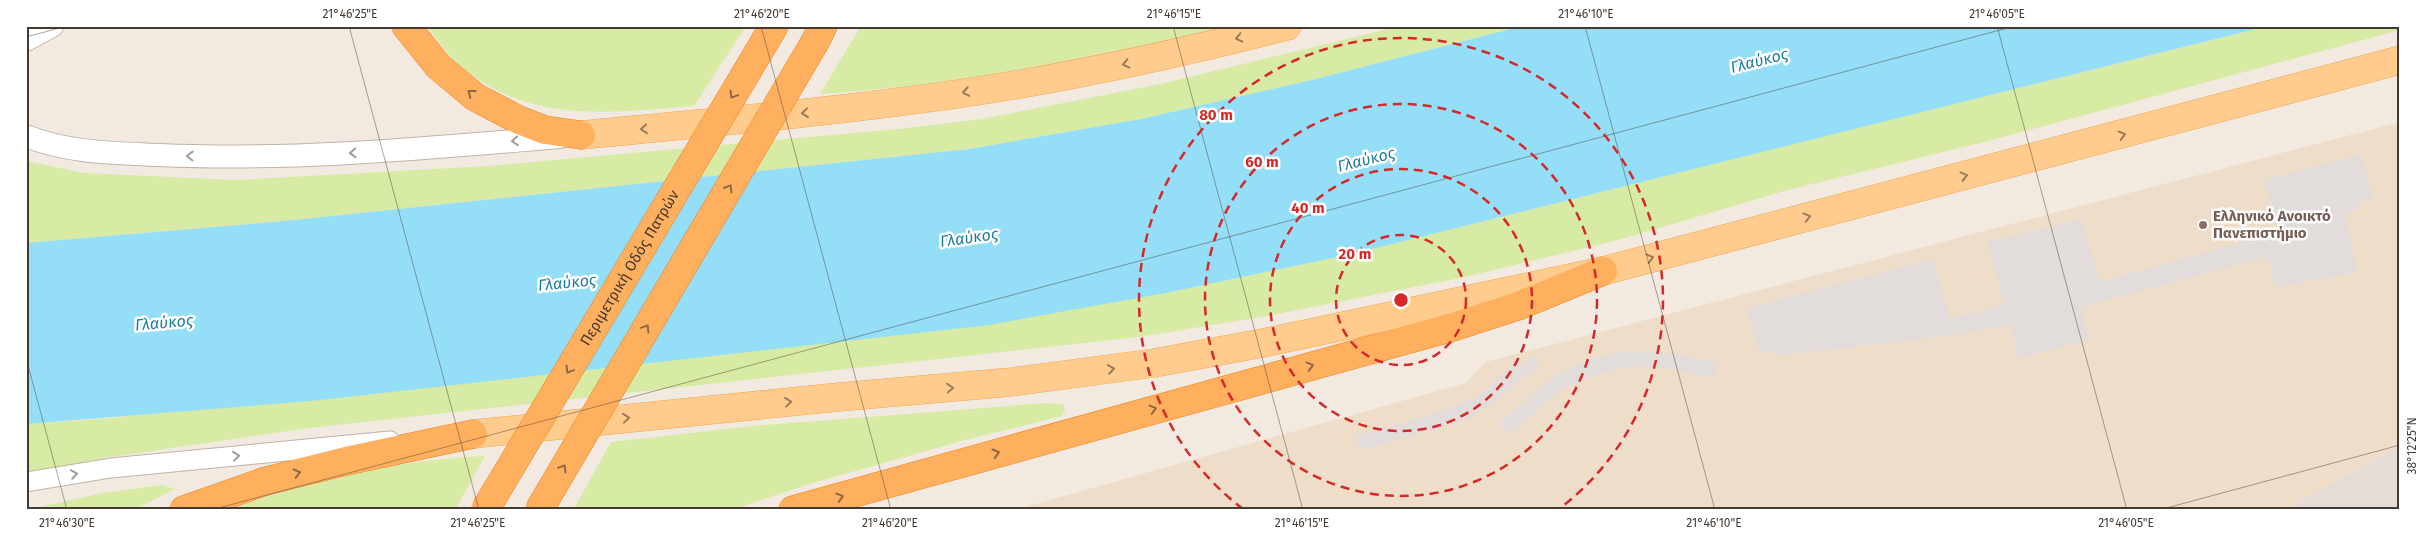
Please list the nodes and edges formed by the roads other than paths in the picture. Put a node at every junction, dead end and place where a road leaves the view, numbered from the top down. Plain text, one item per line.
1 (52, 26) edge
2 (406, 26) edge
3 (1287, 26) edge
4 (819, 34) edge
5 (768, 36) edge
6 (26, 40) edge
7 (2400, 60) edge
8 (581, 135) junction
9 (26, 136) edge
10 (1603, 271) junction
11 (473, 434) junction
12 (26, 482) edge
13 (184, 510) edge
14 (485, 510) edge
15 (539, 510) edge
16 (793, 510) edge

1 - 6 street
8 -> 2 highway
3 -> 8 main road
15 -> 4 highway, bridge
5 -> 14 highway, Περιμετρική Οδός Πατρών, bridge
10 -> 7 main road
8 -> 9 street
11 -> 10 main road
16 -> 10 highway
12 -> 11 street
13 -> 11 highway

